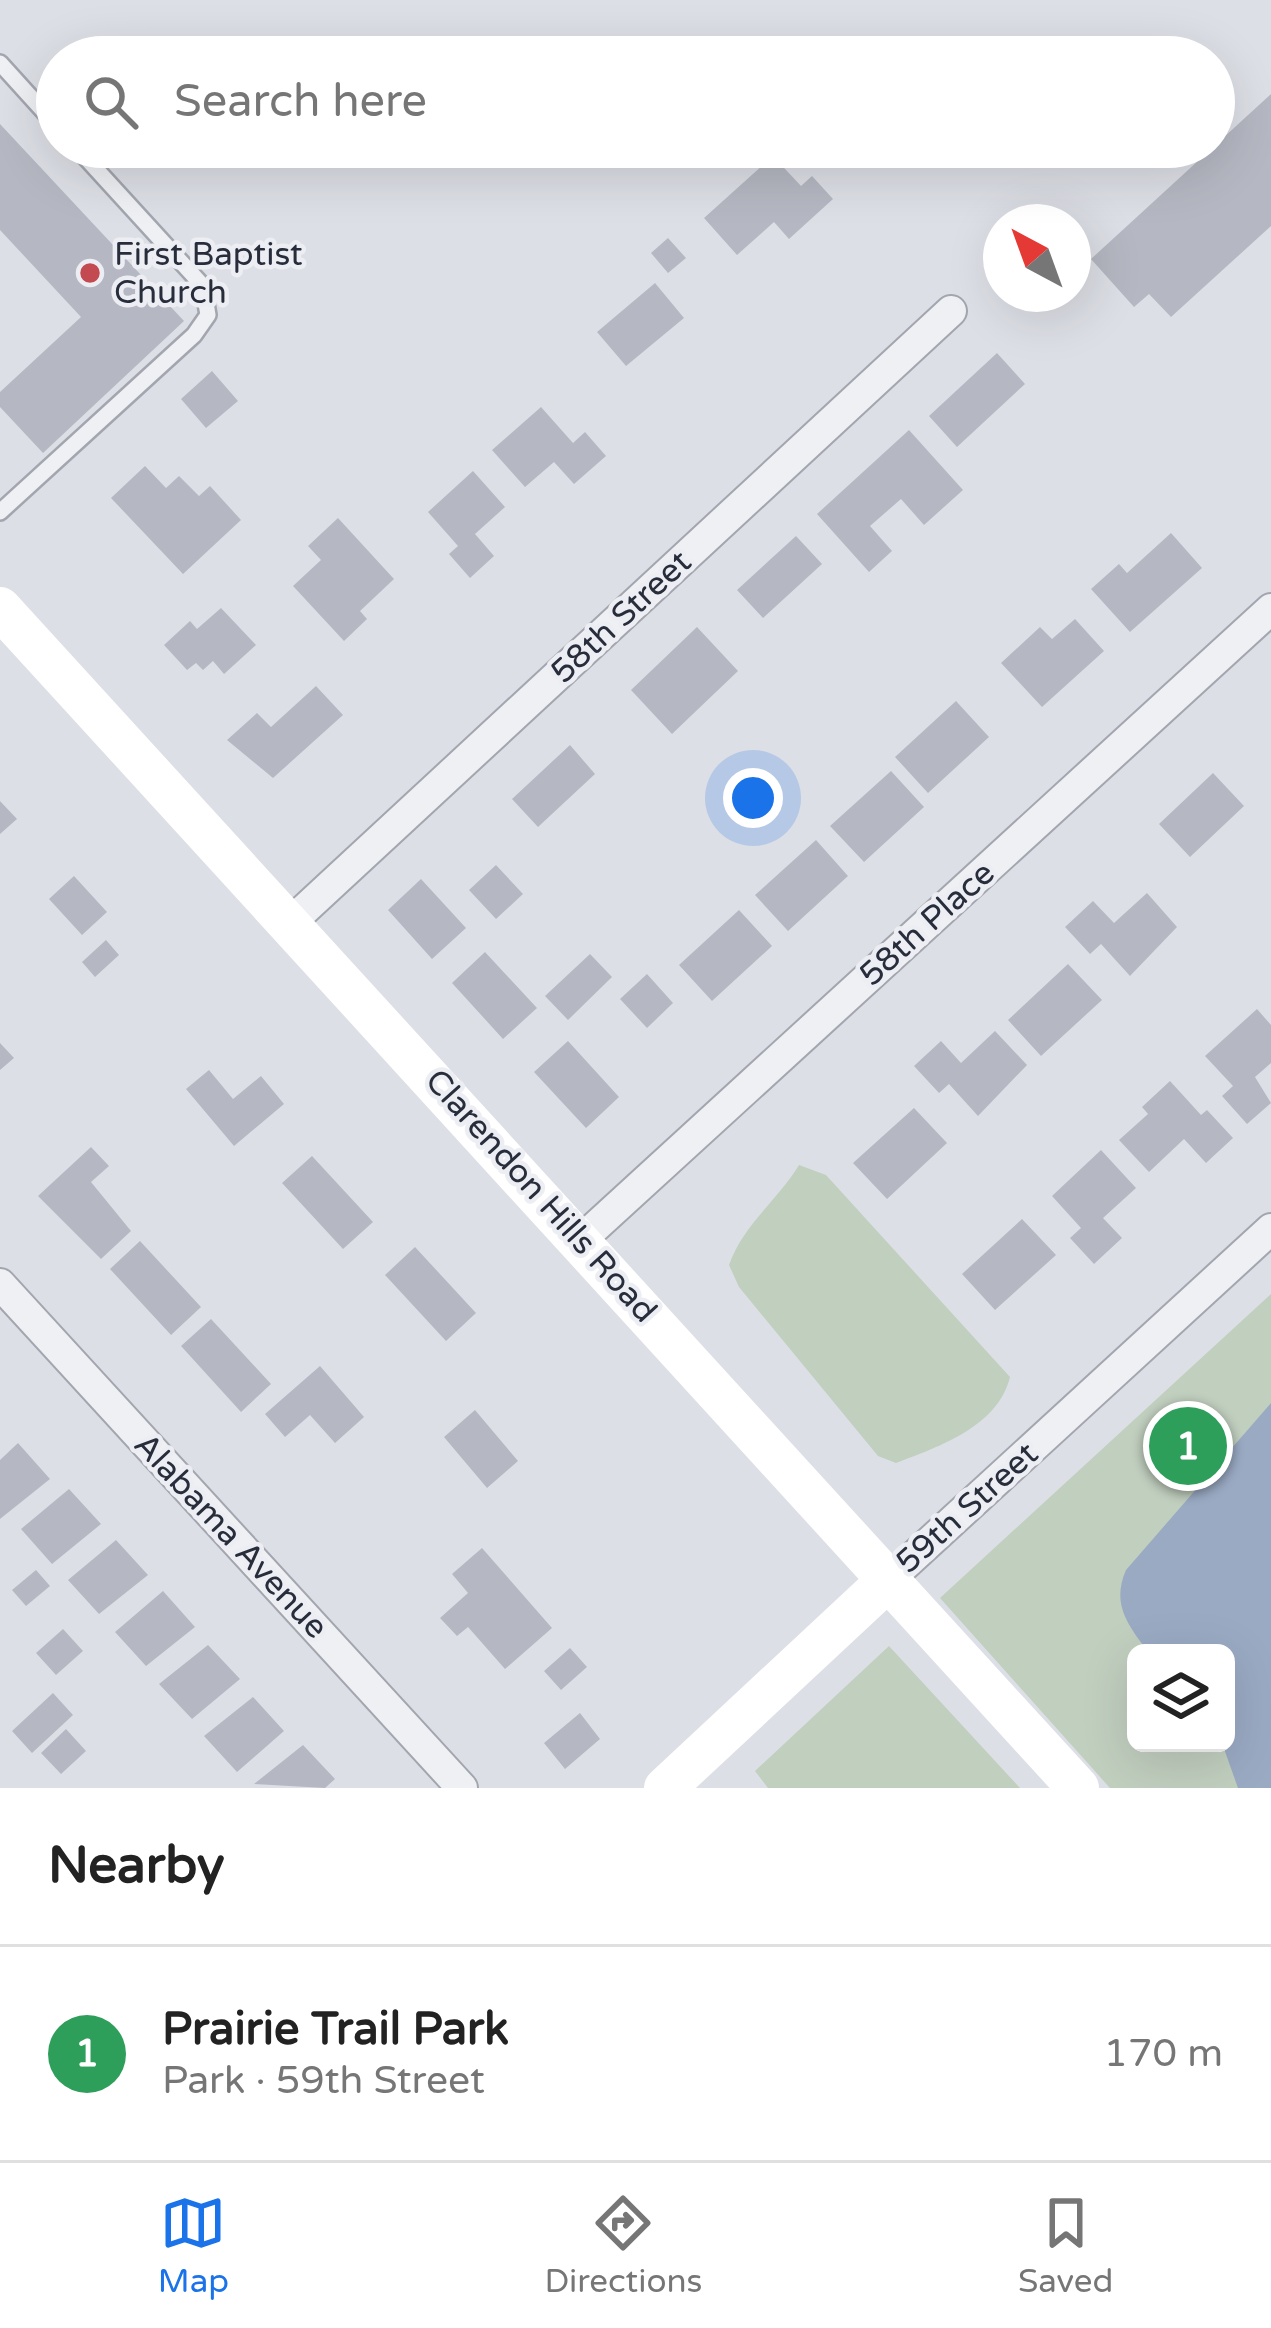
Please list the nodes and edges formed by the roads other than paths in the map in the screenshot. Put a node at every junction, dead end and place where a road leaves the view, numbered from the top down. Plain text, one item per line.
1 (0, 63) edge
2 (36, 103) edge
3 (95, 168) edge
4 (951, 311) dead end
5 (0, 512) edge
6 (0, 608) edge
7 (1271, 609) edge
8 (290, 922) junction
9 (1271, 1229) edge
10 (582, 1239) junction
11 (0, 1284) edge
12 (886, 1582) junction
13 (462, 1788) edge
14 (664, 1788) edge
15 (1078, 1788) edge

1 - 2 lane
3 - 5 lane
4 - 8 street, 58th Street
6 - 8 street, Clarendon Hills Road
7 - 10 street, 58th Place
8 - 10 street, Clarendon Hills Road
9 - 12 street, 59th Street
10 - 12 street, Clarendon Hills Road
11 - 13 street, Alabama Avenue
12 - 14 street, 59th Street
12 - 15 street, Clarendon Hills Road

